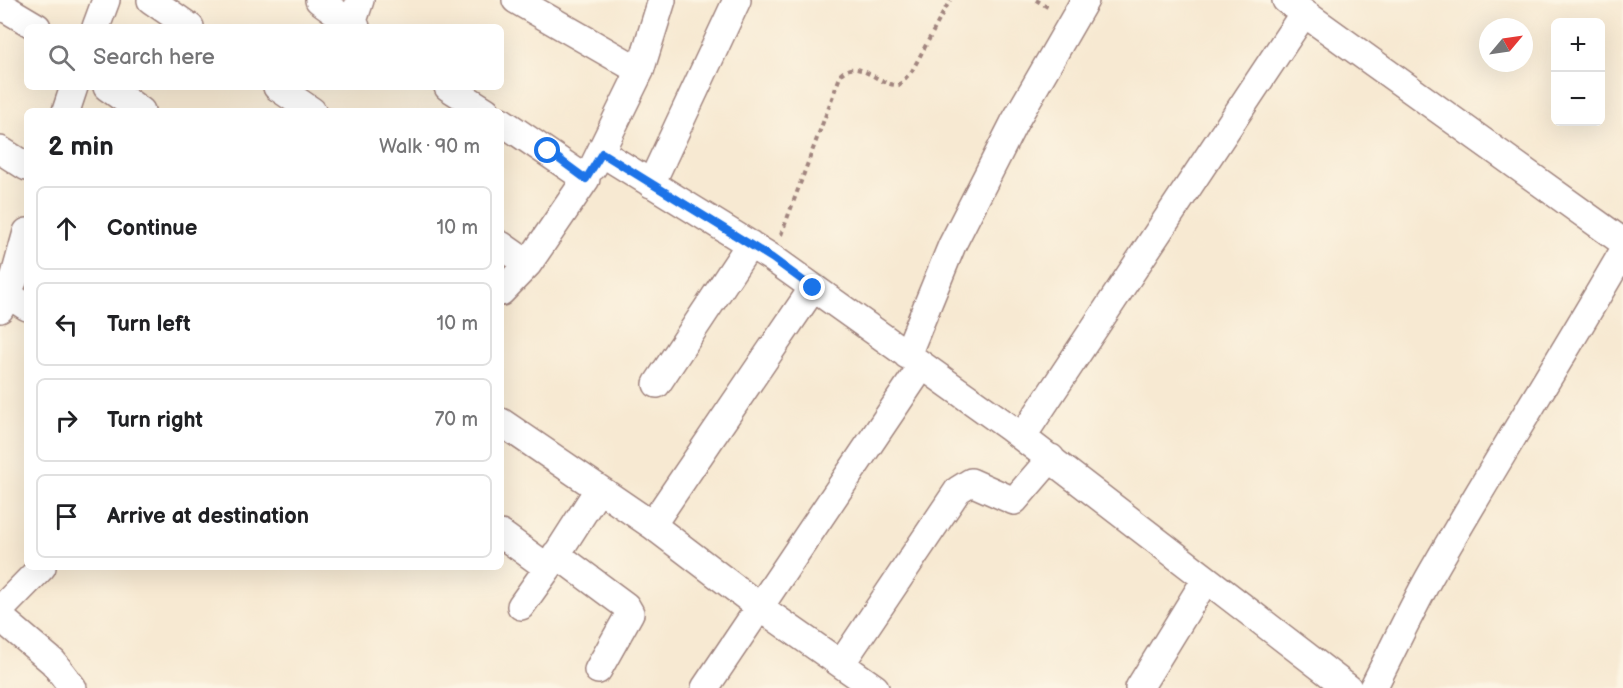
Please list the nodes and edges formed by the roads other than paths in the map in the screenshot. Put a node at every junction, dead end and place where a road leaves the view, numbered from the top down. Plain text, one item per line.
1 (106, 0) edge
2 (151, 0) edge
3 (319, 0) edge
4 (516, 0) edge
5 (662, 0) edge
6 (736, 0) edge
7 (1085, 0) edge
8 (0, 5) edge
9 (1295, 7) edge
10 (356, 17) edge
11 (32, 24) edge
12 (97, 24) edge
13 (186, 24) edge
14 (640, 71) junction
15 (73, 90) edge
16 (111, 90) edge
17 (281, 90) edge
18 (453, 90) edge
19 (67, 108) edge
20 (137, 108) edge
21 (308, 108) edge
22 (481, 108) edge
23 (504, 123) edge
24 (0, 150) edge
25 (602, 153) junction
26 (24, 165) edge
27 (586, 179) junction
28 (651, 184) junction
29 (1623, 242) edge
30 (24, 243) edge
31 (504, 247) edge
32 (761, 251) junction
33 (1623, 252) edge
34 (528, 264) junction
35 (813, 288) junction
36 (504, 289) edge
37 (10, 292) edge
38 (914, 360) junction
39 (657, 384) dead end
40 (504, 424) edge
41 (1022, 437) junction
42 (1051, 458) junction
43 (598, 490) junction
44 (652, 525) junction
45 (504, 536) edge
46 (552, 561) junction
47 (39, 570) edge
48 (1206, 579) junction
49 (521, 606) dead end
50 (761, 608) junction
51 (0, 610) edge
52 (0, 617) edge
53 (841, 664) junction
54 (598, 670) dead end
55 (73, 688) edge
56 (705, 688) edge
57 (875, 688) edge
58 (1139, 688) edge
59 (1347, 688) edge
60 (1373, 688) edge

1 - 12 street
2 - 13 street
3 - 10 street
4 - 14 street
5 - 14 street
6 - 28 street
7 - 38 street
8 - 11 street
9 - 29 street
9 - 41 street
14 - 25 street
15 - 19 street
16 - 20 street
17 - 21 street
18 - 22 street
23 - 27 street
24 - 26 street
25 - 27 street
25 - 28 street
27 - 34 street
28 - 32 street
30 - 37 street
31 - 34 street
32 - 35 street
32 - 39 street
33 - 60 street
34 - 36 street
35 - 38 street
35 - 44 street
38 - 41 street
38 - 50 street
40 - 43 street
41 - 42 street
42 - 48 street
42 - 53 street
43 - 44 street
43 - 46 street
44 - 50 street
45 - 46 street
46 - 49 street
46 - 54 street
47 - 51 street
48 - 58 street
48 - 59 street
50 - 53 street
50 - 56 street
52 - 55 street
53 - 57 street

